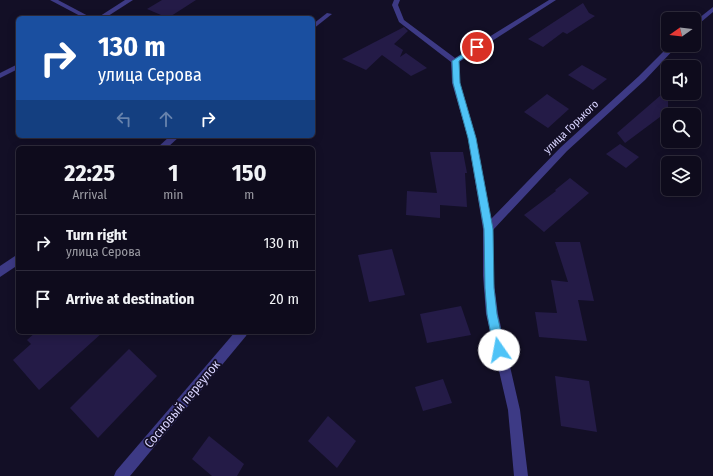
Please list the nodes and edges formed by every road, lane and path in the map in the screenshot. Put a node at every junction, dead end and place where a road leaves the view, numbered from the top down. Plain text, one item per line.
1 (53, 0) edge
2 (130, 0) edge
3 (397, 0) edge
4 (553, 0) edge
5 (713, 9) edge
6 (329, 14) dead end
7 (85, 16) edge
8 (103, 16) edge
9 (701, 20) edge
10 (315, 25) edge
11 (667, 52) edge
12 (455, 61) junction
13 (16, 67) edge
14 (0, 76) edge
15 (174, 138) edge
16 (164, 146) edge
17 (488, 229) junction
18 (16, 260) edge
19 (0, 272) edge
20 (240, 334) edge
21 (121, 476) edge
22 (521, 476) edge

1 - 7 street
2 - 8 street
3 - 12 street
4 - 12 street
5 - 9 street
6 - 10 street
11 - 17 street, улица Горького
12 - 17 street
13 - 14 street
15 - 16 street
17 - 22 street
18 - 19 street
20 - 21 street, Сосновый переулок

